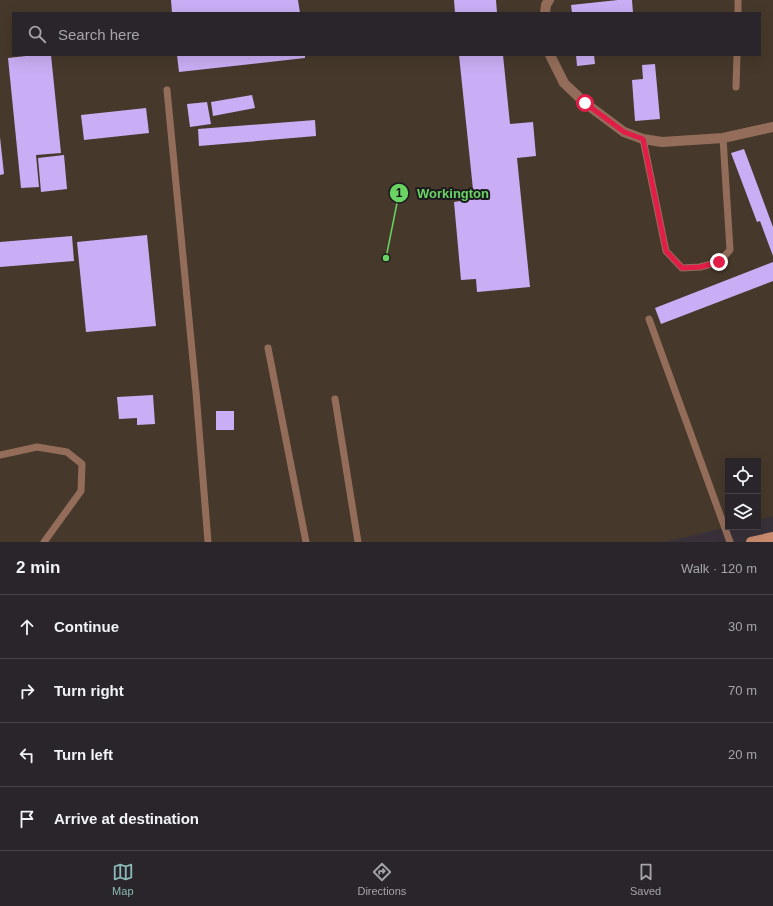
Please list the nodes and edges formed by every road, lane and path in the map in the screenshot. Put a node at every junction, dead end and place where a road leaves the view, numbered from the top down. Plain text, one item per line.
1 (549, 0) edge
2 (738, 0) edge
3 (545, 12) edge
4 (738, 12) edge
5 (550, 56) edge
6 (737, 56) edge
7 (736, 87) dead end
8 (167, 90) dead end
9 (773, 127) edge
10 (723, 138) junction
11 (643, 139) junction
12 (649, 320) dead end
13 (268, 348) dead end
14 (335, 399) dead end
15 (0, 455) edge
16 (773, 537) edge
17 (44, 542) edge
18 (208, 542) edge
19 (306, 542) edge
20 (358, 542) edge
21 (730, 542) edge
22 (752, 542) edge

1 - 3 street
2 - 4 lane
5 - 11 street
6 - 7 lane
8 - 18 lane
9 - 10 street
10 - 11 street
10 - 11 lane
12 - 21 lane
13 - 19 lane
14 - 20 lane
15 - 17 lane
16 - 22 street

